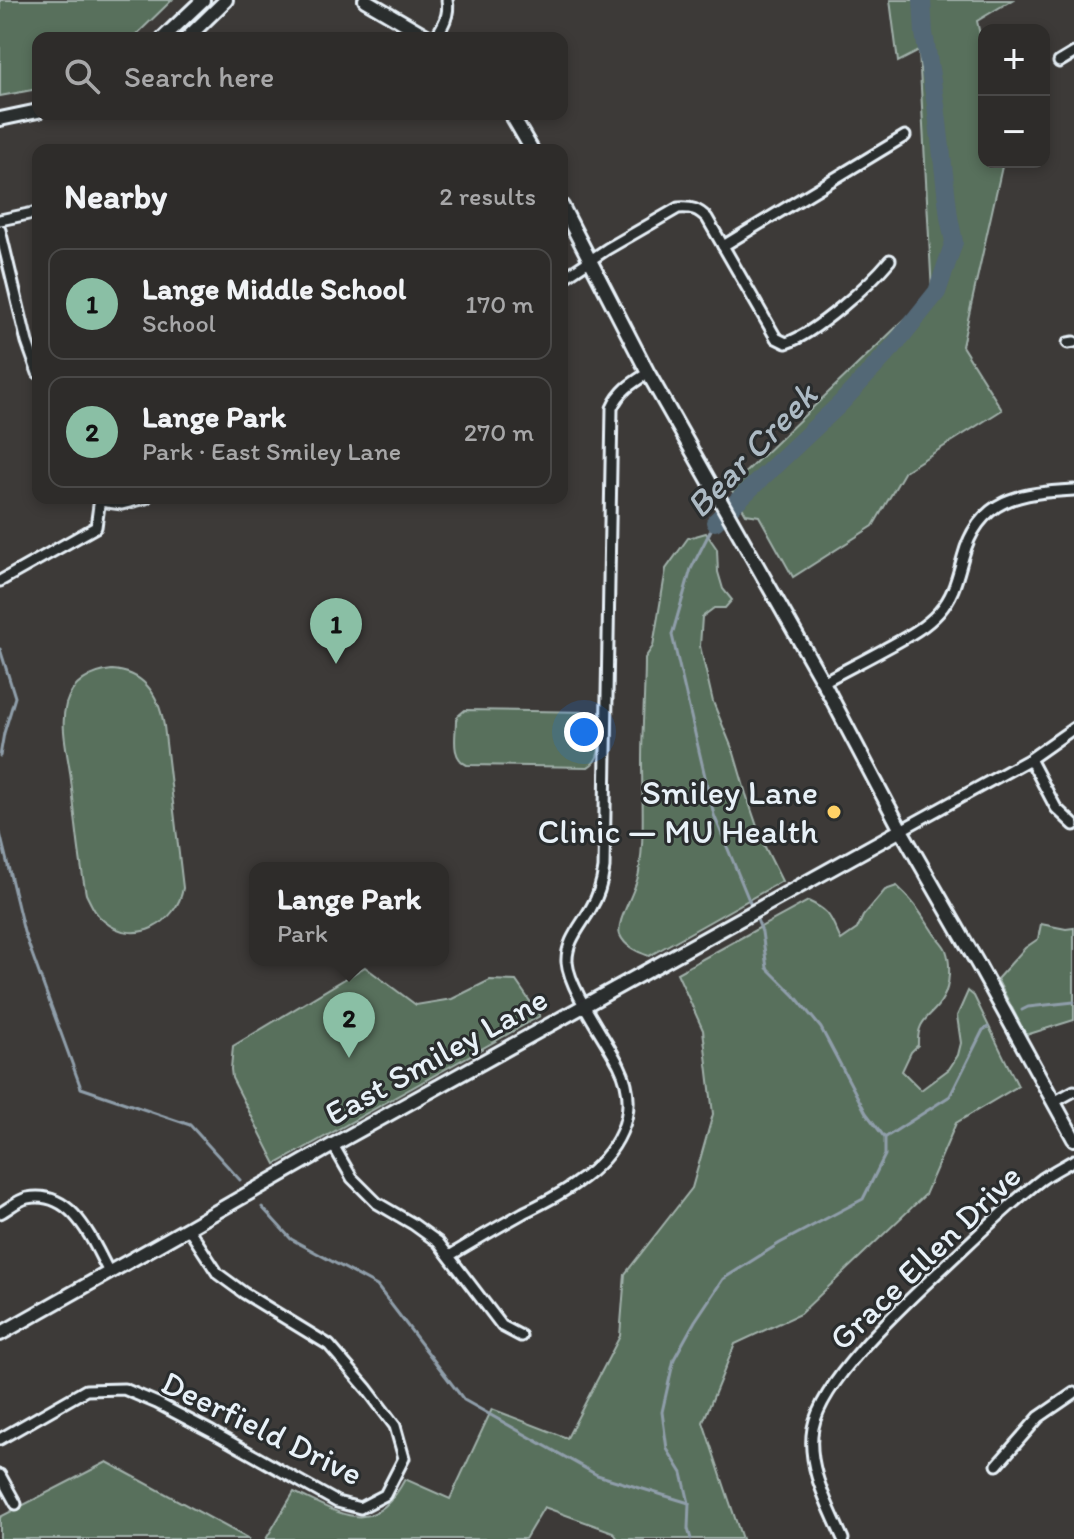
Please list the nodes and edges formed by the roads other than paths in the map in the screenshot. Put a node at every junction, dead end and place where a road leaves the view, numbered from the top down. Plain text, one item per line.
1 (203, 0) edge
2 (226, 0) edge
3 (365, 0) edge
4 (447, 0) edge
5 (169, 32) edge
6 (193, 32) edge
7 (422, 32) edge
8 (438, 32) edge
9 (1074, 53) edge
10 (1059, 62) dead end
11 (32, 112) edge
12 (0, 119) edge
13 (514, 120) edge
14 (905, 136) dead end
15 (528, 144) edge
16 (32, 213) edge
17 (568, 217) edge
18 (0, 220) edge
19 (0, 230) edge
20 (723, 246) junction
21 (591, 260) junction
22 (890, 260) dead end
23 (568, 275) edge
24 (32, 353) edge
25 (648, 373) junction
26 (1074, 490) edge
27 (99, 504) edge
28 (0, 581) edge
29 (823, 682) junction
30 (1074, 728) edge
31 (1030, 759) junction
32 (1074, 825) edge
33 (901, 830) junction
34 (586, 1006) junction
35 (1074, 1091) edge
36 (1054, 1102) junction
37 (1074, 1139) edge
38 (333, 1145) junction
39 (1074, 1160) edge
40 (0, 1213) edge
41 (188, 1228) junction
42 (449, 1256) junction
43 (109, 1272) junction
44 (0, 1334) edge
45 (521, 1336) dead end
46 (1074, 1393) edge
47 (0, 1439) edge
48 (997, 1465) dead end
49 (0, 1475) edge
50 (16, 1504) dead end
51 (843, 1539) edge

1 - 5 street
2 - 6 street
3 - 7 street
4 - 8 street
9 - 10 street
11 - 12 street
13 - 15 street
14 - 20 street
16 - 18 street
17 - 21 street
19 - 24 street
20 - 21 street
20 - 22 street
21 - 23 street
21 - 25 street
25 - 29 street
25 - 34 street
26 - 29 street
27 - 28 street
29 - 33 street
30 - 31 street
31 - 32 street
31 - 33 street
33 - 34 street, East Smiley Lane
33 - 36 street
34 - 38 street, East Smiley Lane
34 - 42 street
35 - 36 street
36 - 37 street
38 - 41 street, East Smiley Lane
38 - 42 street
39 - 51 street, Grace Ellen Drive
40 - 43 street
41 - 43 street, East Smiley Lane
41 - 47 street, Deerfield Drive
42 - 45 street
43 - 44 street, East Smiley Lane
46 - 48 street
49 - 50 street

